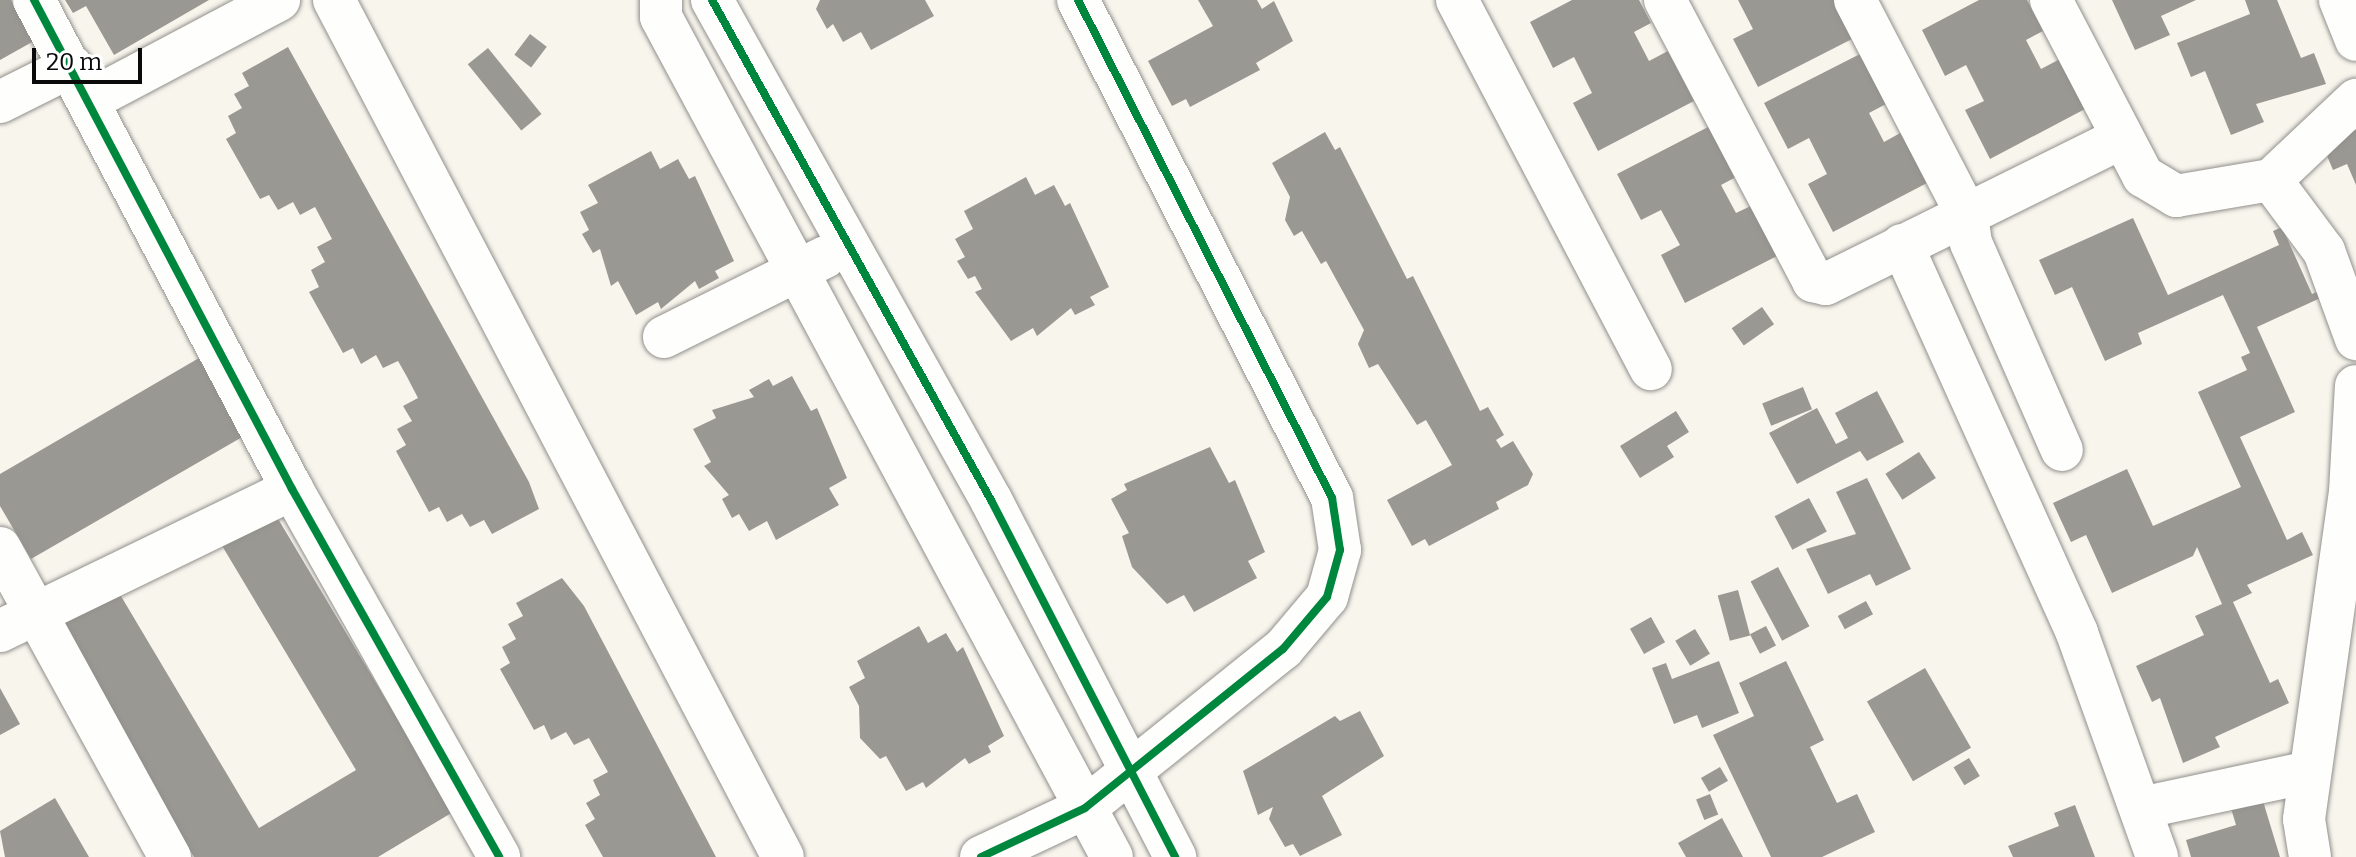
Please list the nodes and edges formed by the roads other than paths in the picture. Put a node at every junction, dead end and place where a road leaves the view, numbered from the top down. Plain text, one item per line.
1 (34, 0) edge
2 (279, 0) edge
3 (334, 0) edge
4 (661, 0) edge
5 (712, 0) edge
6 (1078, 0) edge
7 (1457, 0) edge
8 (1665, 0) edge
9 (1855, 0) edge
10 (2051, 0) edge
11 (2340, 0) edge
12 (2356, 40) edge
13 (81, 83) junction
14 (2356, 100) edge
15 (0, 102) edge
16 (2120, 139) junction
17 (2271, 180) junction
18 (1967, 215) junction
19 (851, 244) junction
20 (1902, 245) junction
21 (802, 269) junction
22 (664, 337) dead end
23 (2356, 339) edge
24 (1651, 369) dead end
25 (2356, 386) edge
26 (2062, 450) dead end
27 (292, 489) junction
28 (0, 548) edge
29 (18, 621) edge
30 (2309, 772) junction
31 (1131, 777) junction
32 (1085, 808) junction
33 (2141, 808) junction
34 (170, 857) edge
35 (499, 857) edge
36 (783, 857) edge
37 (981, 857) edge
38 (1112, 857) edge
39 (1175, 857) edge
40 (2157, 857) edge
41 (2310, 857) edge

1 - 13 street
2 - 13 street
3 - 36 street
4 - 21 street
5 - 19 street
6 - 31 street
7 - 24 street
8 - 20 street
9 - 18 street
10 - 16 street
11 - 12 street
13 - 15 street
13 - 27 street
14 - 17 street
16 - 17 street
16 - 18 street
17 - 23 street
18 - 20 street
18 - 26 street
19 - 21 street
19 - 31 street
20 - 33 street
21 - 22 street
21 - 32 street
25 - 30 street
27 - 29 street
27 - 35 street
28 - 29 street
29 - 34 street
30 - 33 street
30 - 41 street
31 - 32 street
31 - 39 street
32 - 37 street
32 - 38 street
33 - 40 street

